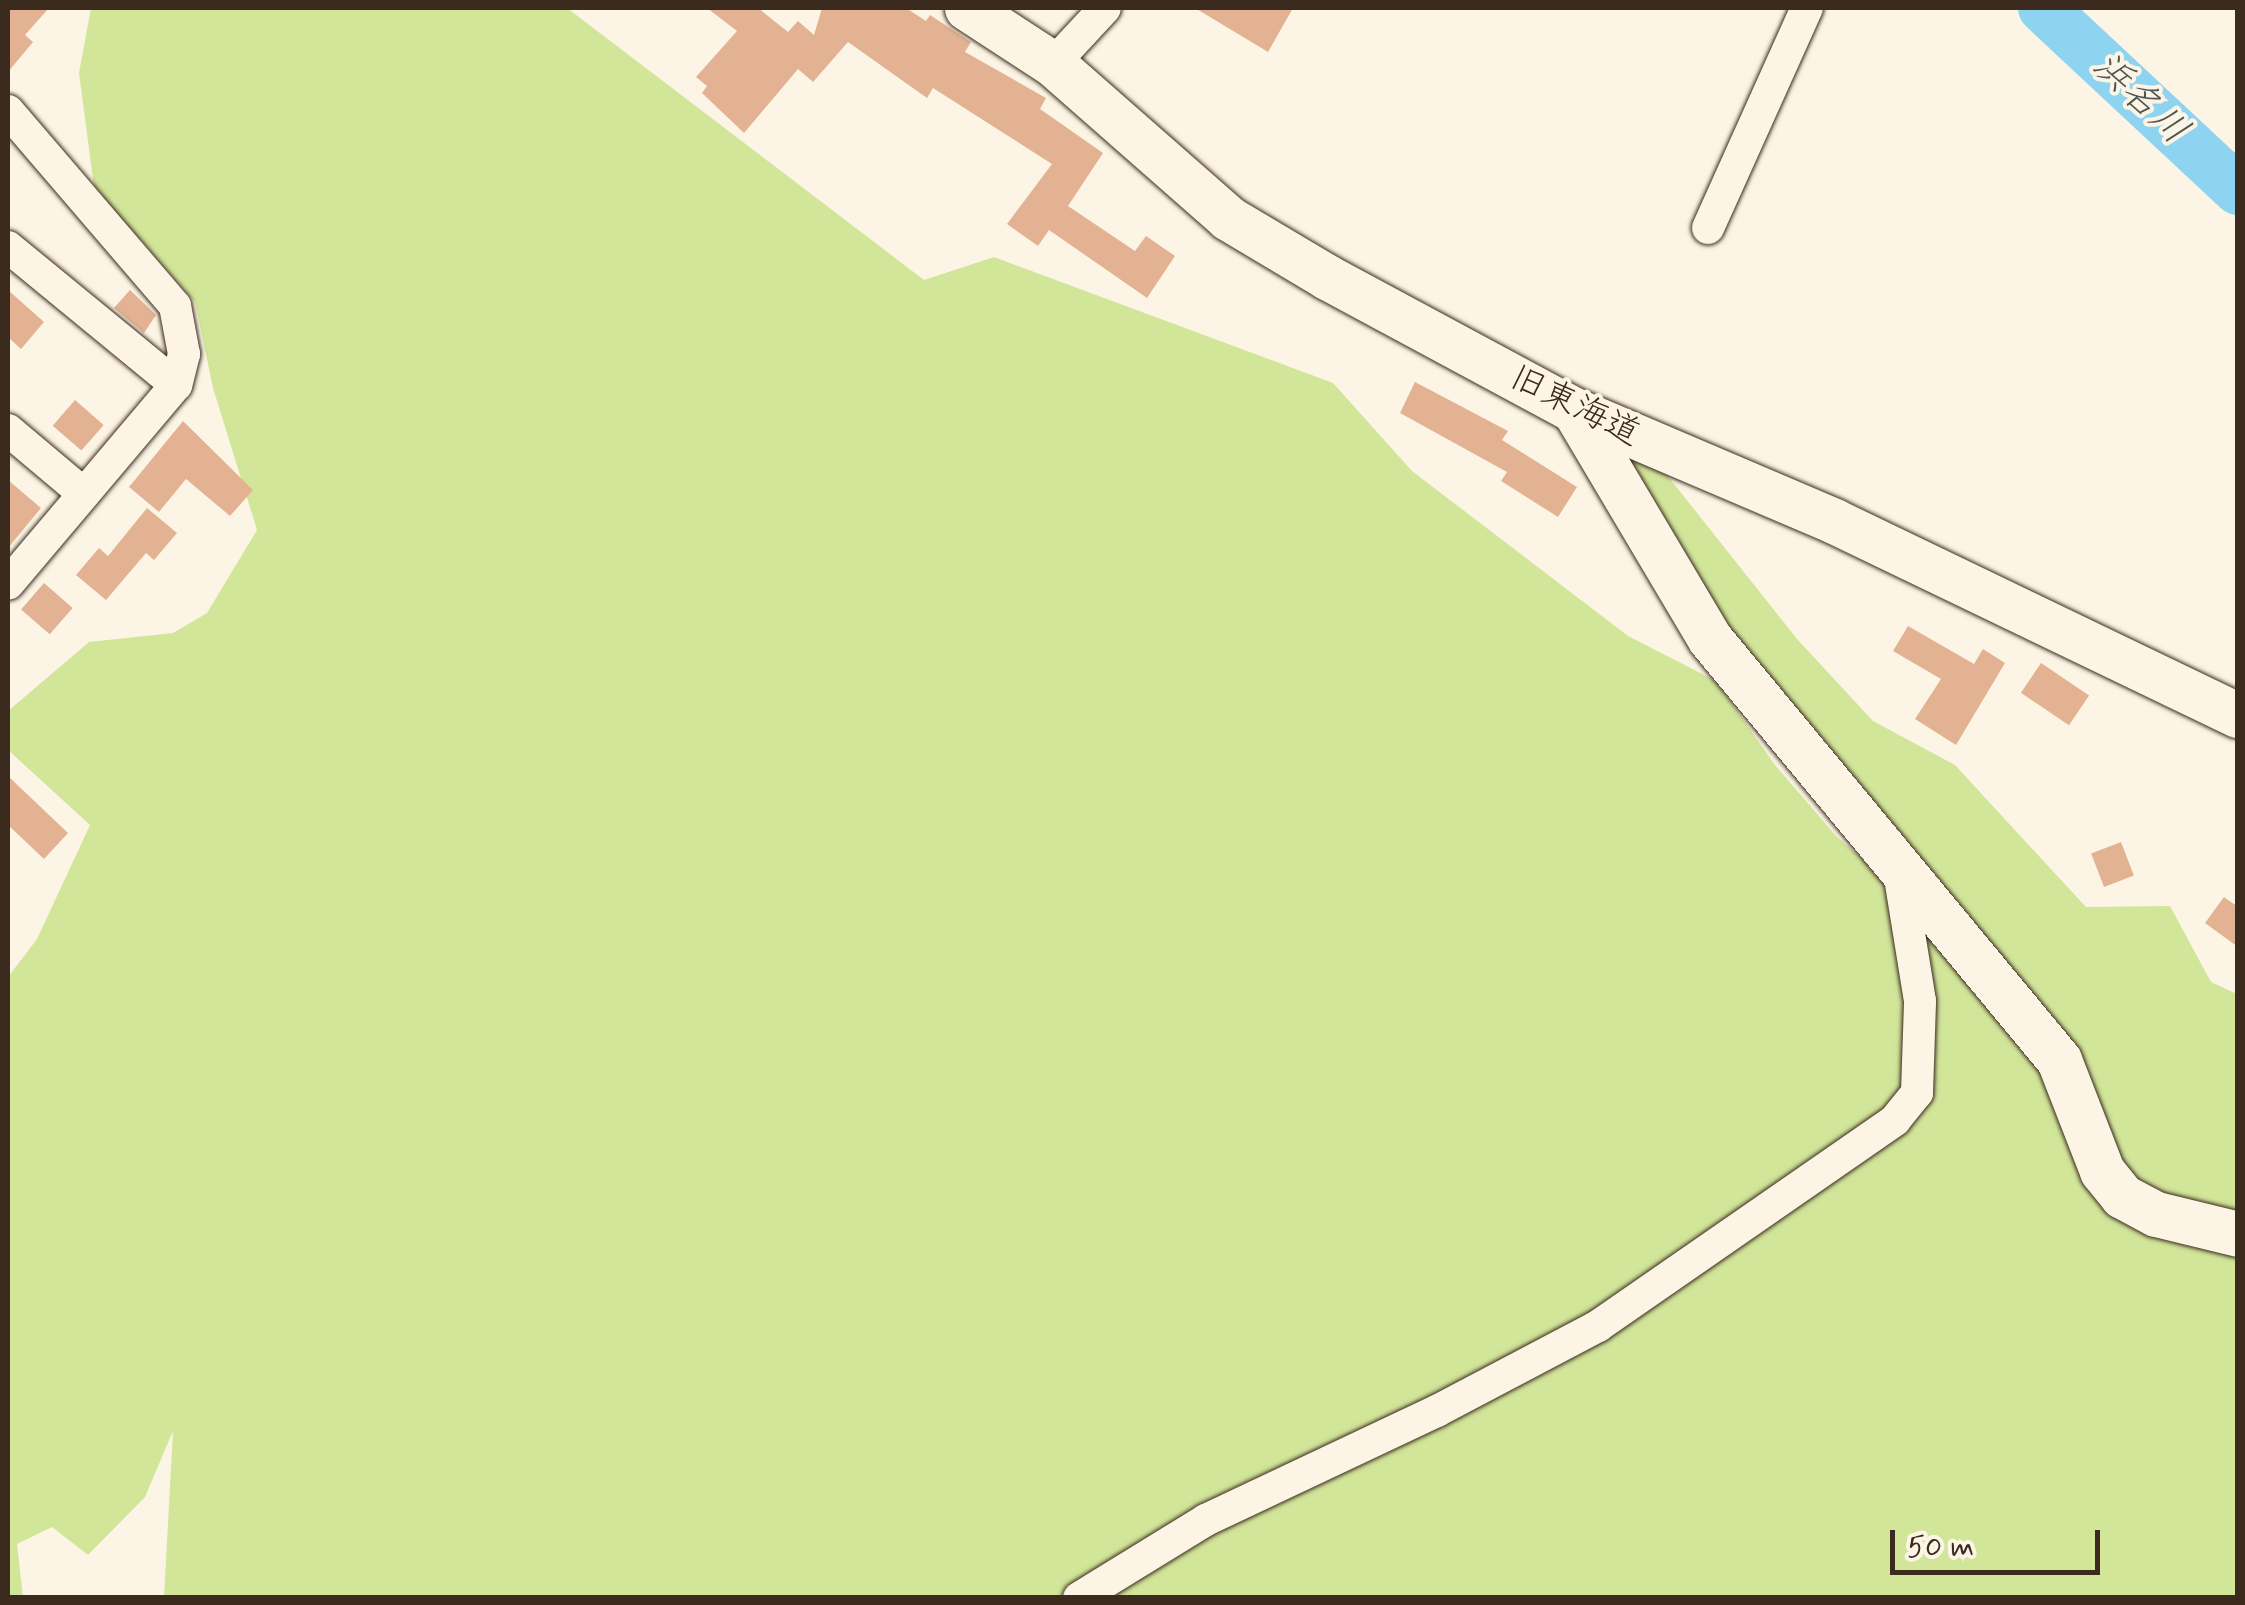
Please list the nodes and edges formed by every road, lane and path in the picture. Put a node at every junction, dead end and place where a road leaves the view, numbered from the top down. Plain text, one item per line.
1 (968, 8) edge
2 (1105, 8) edge
3 (1807, 8) edge
4 (1053, 64) junction
5 (8, 111) edge
6 (1708, 228) dead end
7 (8, 247) edge
8 (176, 385) junction
9 (1574, 410) junction
10 (8, 430) edge
11 (84, 494) junction
12 (8, 584) edge
13 (2238, 714) edge
14 (1899, 872) junction
15 (2238, 1234) edge
16 (1079, 1598) edge

1 - 4 street, 旧東海道
2 - 4 street
3 - 6 street
4 - 9 street, 旧東海道
5 - 8 street
7 - 8 street
8 - 11 street
9 - 13 street, 旧東海道
9 - 14 street
10 - 11 street
11 - 12 street
14 - 15 street
14 - 16 street

